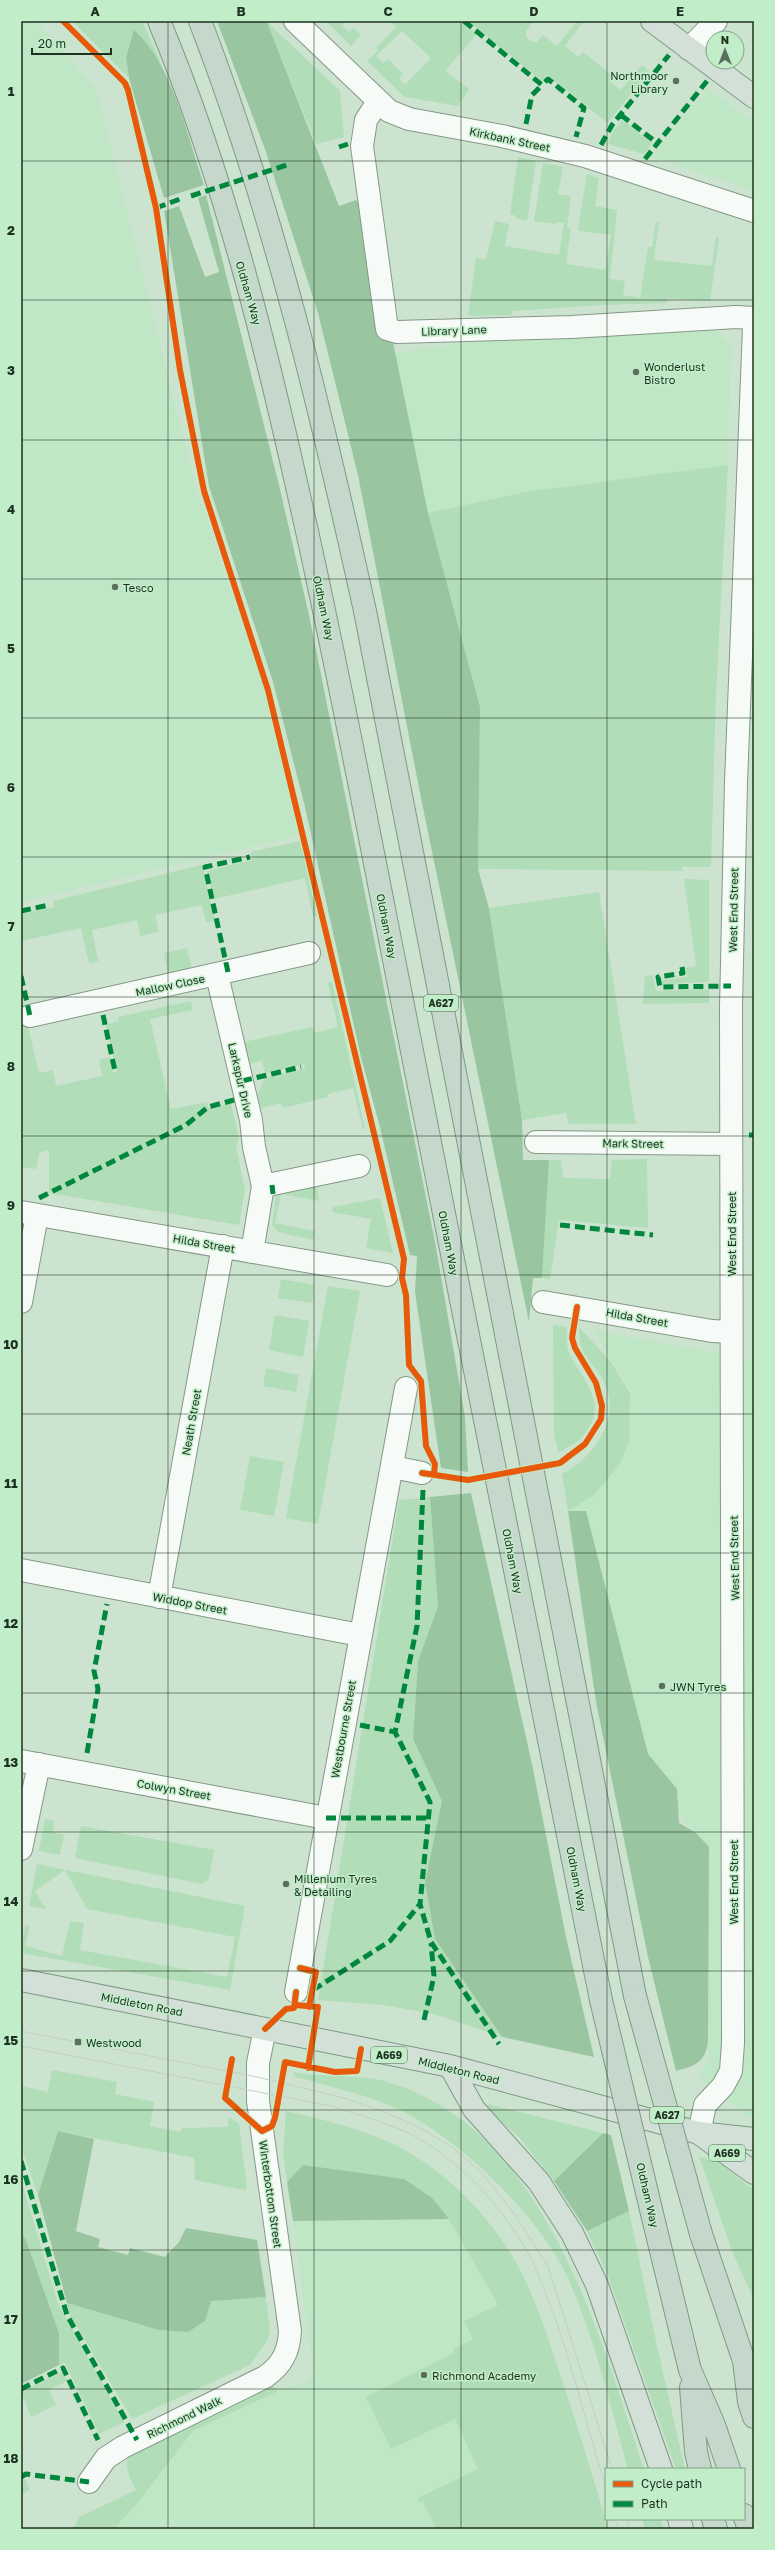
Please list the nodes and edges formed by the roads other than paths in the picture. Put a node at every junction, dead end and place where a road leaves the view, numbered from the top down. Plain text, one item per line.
1 (159, 21) edge
2 (200, 21) edge
3 (652, 21) edge
4 (716, 21) edge
5 (297, 22) edge
6 (688, 49) junction
7 (754, 97) edge
8 (378, 102) junction
9 (754, 211) edge
10 (754, 318) edge
11 (754, 327) edge
12 (309, 953) dead end
13 (217, 974) junction
14 (30, 1016) dead end
15 (536, 1142) dead end
16 (730, 1144) junction
17 (359, 1166) dead end
18 (263, 1186) junction
19 (29, 1213) edge
20 (224, 1246) junction
21 (252, 1252) junction
22 (387, 1275) dead end
23 (21, 1302) edge
24 (543, 1302) dead end
25 (731, 1332) junction
26 (406, 1388) dead end
27 (392, 1467) junction
28 (422, 1473) dead end
29 (21, 1570) edge
30 (159, 1597) junction
31 (360, 1635) junction
32 (30, 1762) edge
33 (326, 1818) junction
34 (21, 1849) edge
35 (21, 1980) edge
36 (296, 1992) dead end
37 (265, 2029) junction
38 (450, 2066) junction
39 (700, 2133) junction
40 (754, 2139) edge
41 (754, 2174) edge
42 (283, 2358) joint
43 (749, 2367) edge
44 (690, 2370) junction
45 (754, 2417) edge
46 (661, 2468) edge
47 (700, 2468) edge
48 (729, 2468) edge
49 (89, 2482) dead end
50 (745, 2518) edge
51 (749, 2529) edge

1 - 44 highway, Oldham Way, bridge
2 - 43 highway, A627, bridge
3 - 6 main road
4 - 6 street
5 - 8 street, Kirkbank Street
6 - 7 main road
8 - 9 street, Kirkbank Street
8 - 10 street, Library Lane
11 - 16 street, West End Street
12 - 13 street, Mallow Close
13 - 14 street, Mallow Close
13 - 18 street, Larkspur Drive
15 - 16 street, Mark Street
16 - 25 street, West End Street
17 - 18 street
18 - 21 street, Larkspur Drive
19 - 20 street, Hilda Street
19 - 23 street
20 - 21 street, Hilda Street
20 - 30 street, Neath Street
21 - 22 street, Hilda Street
24 - 25 street, Hilda Street
25 - 39 street, West End Street
26 - 27 street, Westbourne Street
27 - 28 street
27 - 31 street, Westbourne Street
29 - 30 street, Widdop Street
30 - 31 street, Widdop Street
31 - 33 street, Westbourne Street
32 - 33 street, Colwyn Street
32 - 34 street
33 - 36 street, Westbourne Street
35 - 37 main road, Middleton Road / A669
37 - 38 main road, Middleton Road / A669
37 - 42 street, Winterbottom Street
38 - 39 main road, Middleton Road / A669
38 - 46 main road
39 - 40 main road, Middleton Road / A669
39 - 41 main road, A669
42 - 49 street, Richmond Walk
43 - 45 highway, A627
44 - 47 highway
44 - 48 highway, Oldham Way
50 - 51 highway

